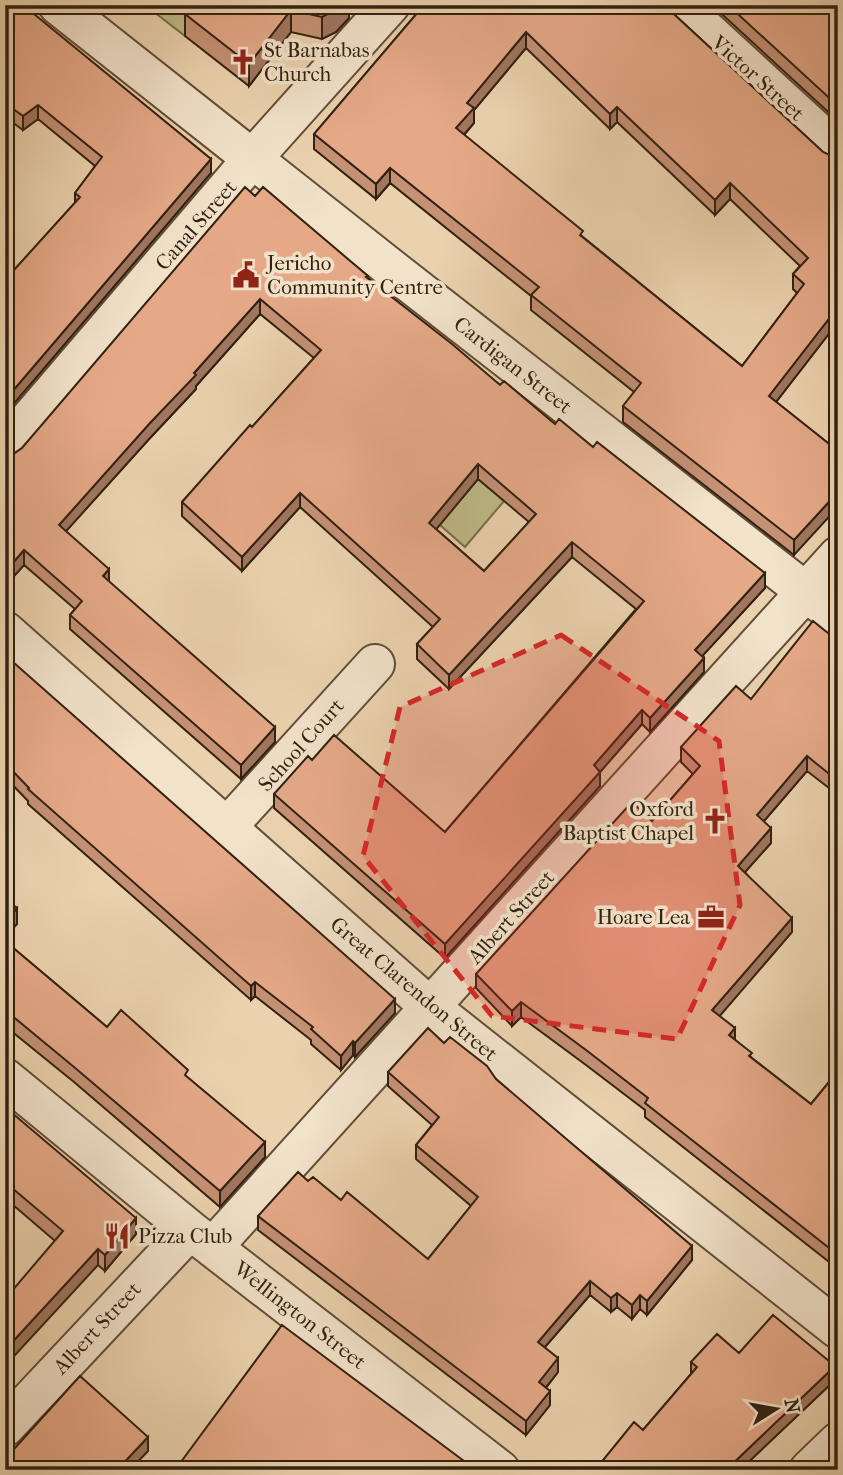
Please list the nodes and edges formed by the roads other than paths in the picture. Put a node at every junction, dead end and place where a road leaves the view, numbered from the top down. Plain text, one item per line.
1 (58, 5) edge
2 (390, 5) edge
3 (679, 5) edge
4 (838, 150) edge
5 (252, 159) junction
6 (5, 448) edge
7 (838, 556) edge
8 (805, 592) junction
9 (838, 617) edge
10 (5, 631) edge
11 (375, 664) dead end
12 (227, 827) junction
13 (430, 1007) junction
14 (5, 1078) edge
15 (201, 1239) junction
16 (838, 1329) edge
17 (5, 1426) edge
18 (838, 1442) edge
19 (500, 1470) edge
20 (809, 1470) edge

1 - 5 street, Cardigan Street
2 - 5 street, Canal Street
3 - 4 street, Victor Street
5 - 6 street, Canal Street
5 - 8 street, Cardigan Street
7 - 8 street, Albert Street
8 - 9 street, Cardigan Street
8 - 13 street, Albert Street
10 - 12 street, Great Clarendon Street
11 - 12 street, School Court
12 - 13 street, Great Clarendon Street
13 - 15 street, Albert Street
13 - 16 street, Great Clarendon Street
14 - 15 street, Wellington Street
15 - 17 street, Albert Street
15 - 19 street, Wellington Street
18 - 20 street

